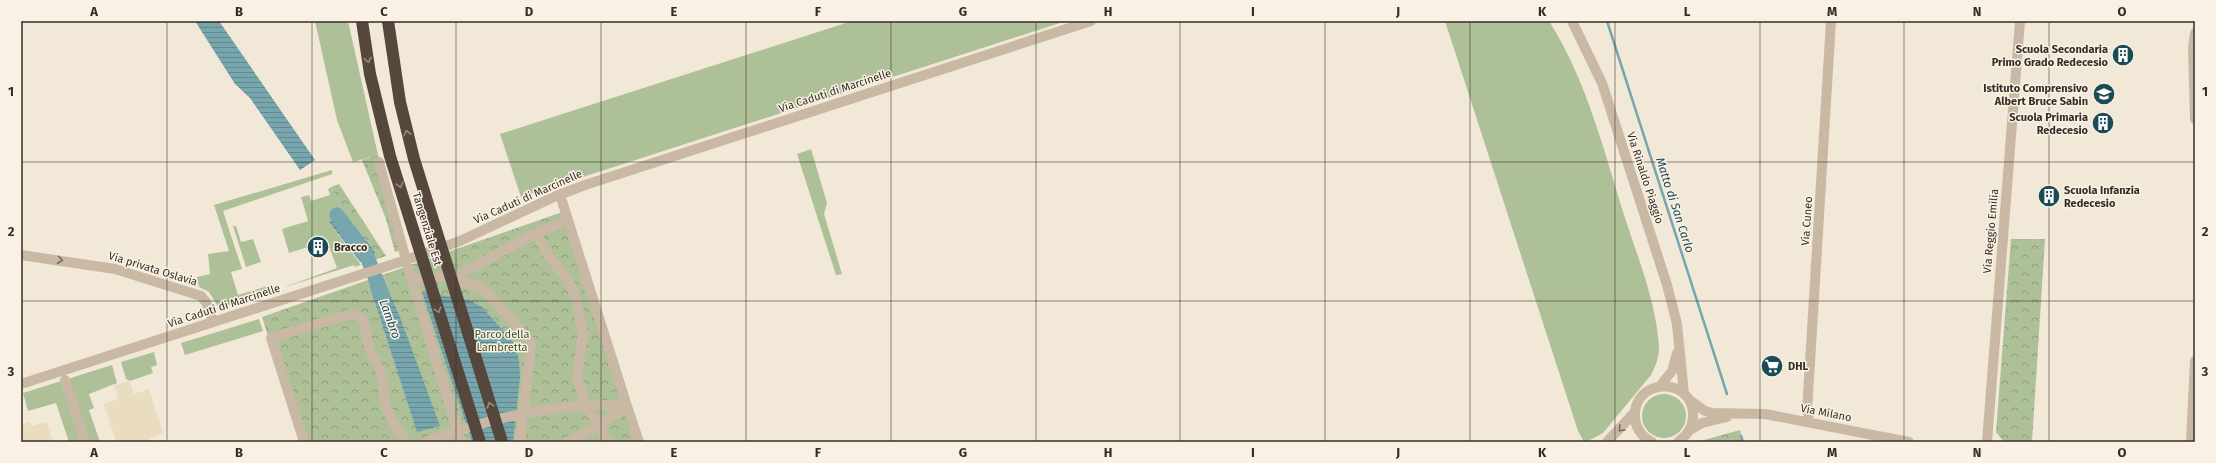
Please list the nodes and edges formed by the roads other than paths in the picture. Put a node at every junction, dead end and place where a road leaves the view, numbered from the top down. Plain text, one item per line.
1 (362, 21) edge
2 (388, 21) edge
3 (1091, 21) edge
4 (1572, 21) edge
5 (1831, 21) edge
6 (2020, 21) edge
7 (2195, 33) edge
8 (2194, 74) edge
9 (2195, 88) edge
10 (2195, 119) edge
11 (379, 162) dead end
12 (562, 201) dead end
13 (568, 220) junction
14 (536, 233) junction
15 (21, 255) edge
16 (406, 260) junction
17 (457, 276) junction
18 (411, 279) junction
19 (213, 322) junction
20 (1678, 348) junction
21 (2195, 361) edge
22 (65, 380) dead end
23 (21, 384) edge
24 (1660, 386) junction
25 (1688, 398) junction
26 (586, 405) junction
27 (627, 406) junction
28 (523, 413) junction
29 (1634, 413) junction
30 (1737, 414) junction
31 (1806, 421) junction
32 (598, 426) junction
33 (460, 430) junction
34 (1690, 430) junction
35 (1649, 441) edge
36 (2190, 441) edge
37 (85, 442) edge
38 (304, 442) edge
39 (406, 442) edge
40 (426, 442) edge
41 (461, 442) edge
42 (480, 442) edge
43 (502, 442) edge
44 (520, 442) edge
45 (568, 442) edge
46 (608, 442) edge
47 (639, 442) edge
48 (1607, 442) edge
49 (1636, 442) edge
50 (1678, 442) edge
51 (1909, 442) edge
52 (1987, 442) edge

1 -> 42 highway, Tangenziale Est, bridge
43 -> 2 highway, Tangenziale Est, bridge
3 - 16 street, Via Caduti di Marcinelle
4 - 20 street, Via Rinaldo Piaggio
5 - 31 street, Via Cuneo
6 - 52 street, Via Reggio Emilia
7 - 8 street
8 - 9 street
9 - 10 street
11 - 16 street
12 - 13 street
13 - 14 street
13 - 27 street
14 - 17 street
14 - 26 street
15 -> 19 street, Via privata Oslavia
16 - 18 street
16 - 19 street, Via Caduti di Marcinelle
17 - 18 street
17 - 28 street
18 - 33 street
19 - 23 street, Via Caduti di Marcinelle
20 - 24 street, Via Rinaldo Piaggio
20 - 25 street, Via Rinaldo Piaggio
21 - 36 street
22 - 37 street
24 - 25 street, Via Milano
24 - 29 street
25 - 30 street, Via Milano
25 - 34 street, Via Rinaldo Piaggio
26 - 27 street
26 - 28 street
26 - 32 street
27 - 32 street
27 - 47 street
28 - 33 street, bridge
28 - 44 street
29 - 35 street
29 -> 48 street
30 - 31 street, Via Milano
30 - 34 street, Via Milano
31 - 51 street, Via Milano
32 - 45 street
32 - 46 street
33 - 40 street
33 - 41 street
34 - 50 street
35 - 49 street
38 - 39 street

